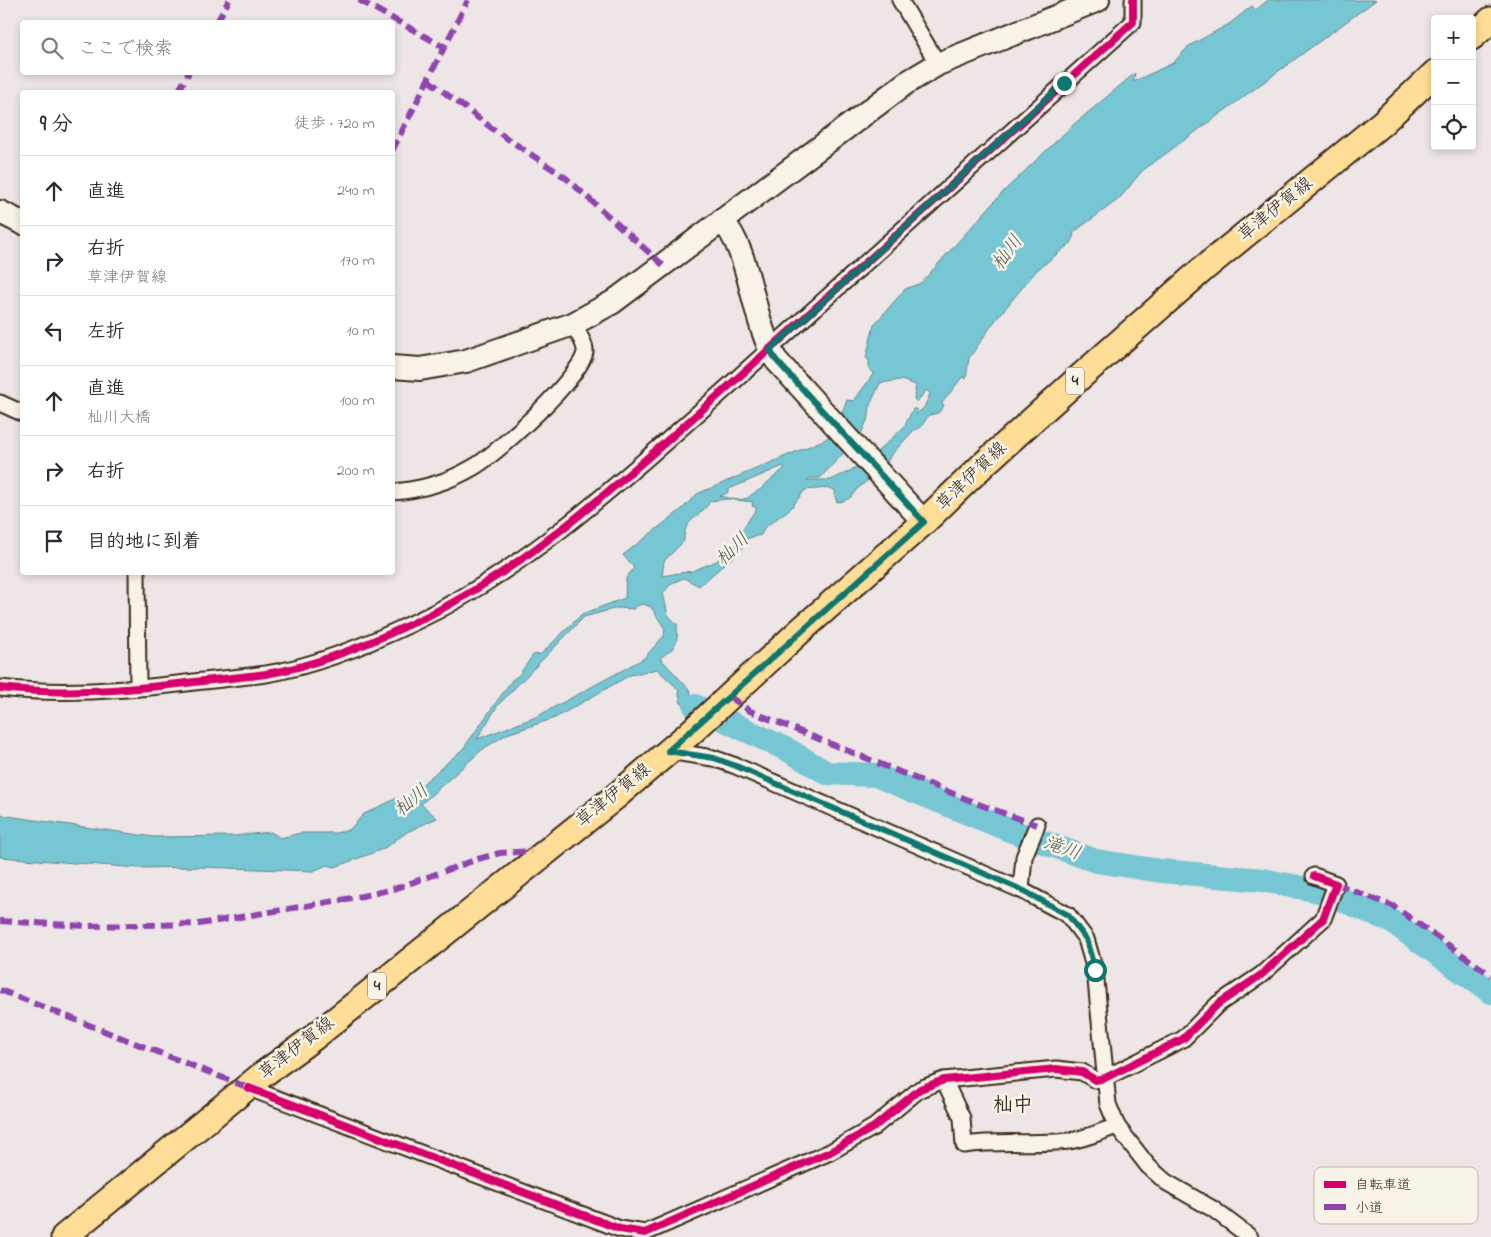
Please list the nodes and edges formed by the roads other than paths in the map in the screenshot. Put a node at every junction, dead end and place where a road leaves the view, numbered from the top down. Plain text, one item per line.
1 (900, 0) edge
2 (1098, 0) edge
3 (1133, 0) edge
4 (1491, 20) edge
5 (1476, 33) edge
6 (938, 64) junction
7 (1431, 77) edge
8 (0, 212) edge
9 (722, 220) junction
10 (20, 221) edge
11 (573, 324) junction
12 (773, 355) junction
13 (395, 372) edge
14 (0, 403) edge
15 (20, 411) edge
16 (395, 491) edge
17 (924, 522) junction
18 (137, 575) edge
19 (0, 688) edge
20 (138, 688) junction
21 (668, 751) junction
22 (1036, 828) dead end
23 (1314, 876) dead end
24 (1022, 890) junction
25 (1105, 1078) junction
26 (944, 1080) junction
27 (249, 1088) junction
28 (1118, 1126) junction
29 (644, 1235) edge
30 (64, 1237) edge
31 (1250, 1237) edge

1 - 6 street
2 - 6 street
3 - 12 street
4 - 5 main road
6 - 9 street
7 - 17 main road, 草津伊賀線 / 4
8 - 10 street
9 - 11 street
9 - 12 street
11 - 13 street
11 - 16 street
12 - 17 street
12 - 20 street
14 - 15 street
17 - 21 main road, 草津伊賀線 / 4
18 - 20 street
19 - 20 street
21 - 24 street
21 - 27 main road, 草津伊賀線 / 4
22 - 24 street
23 - 25 street
24 - 25 street
25 - 26 street
25 - 28 street
26 - 28 street
26 - 29 street
27 - 29 street
27 - 30 main road, 草津伊賀線 / 4
28 - 31 street

